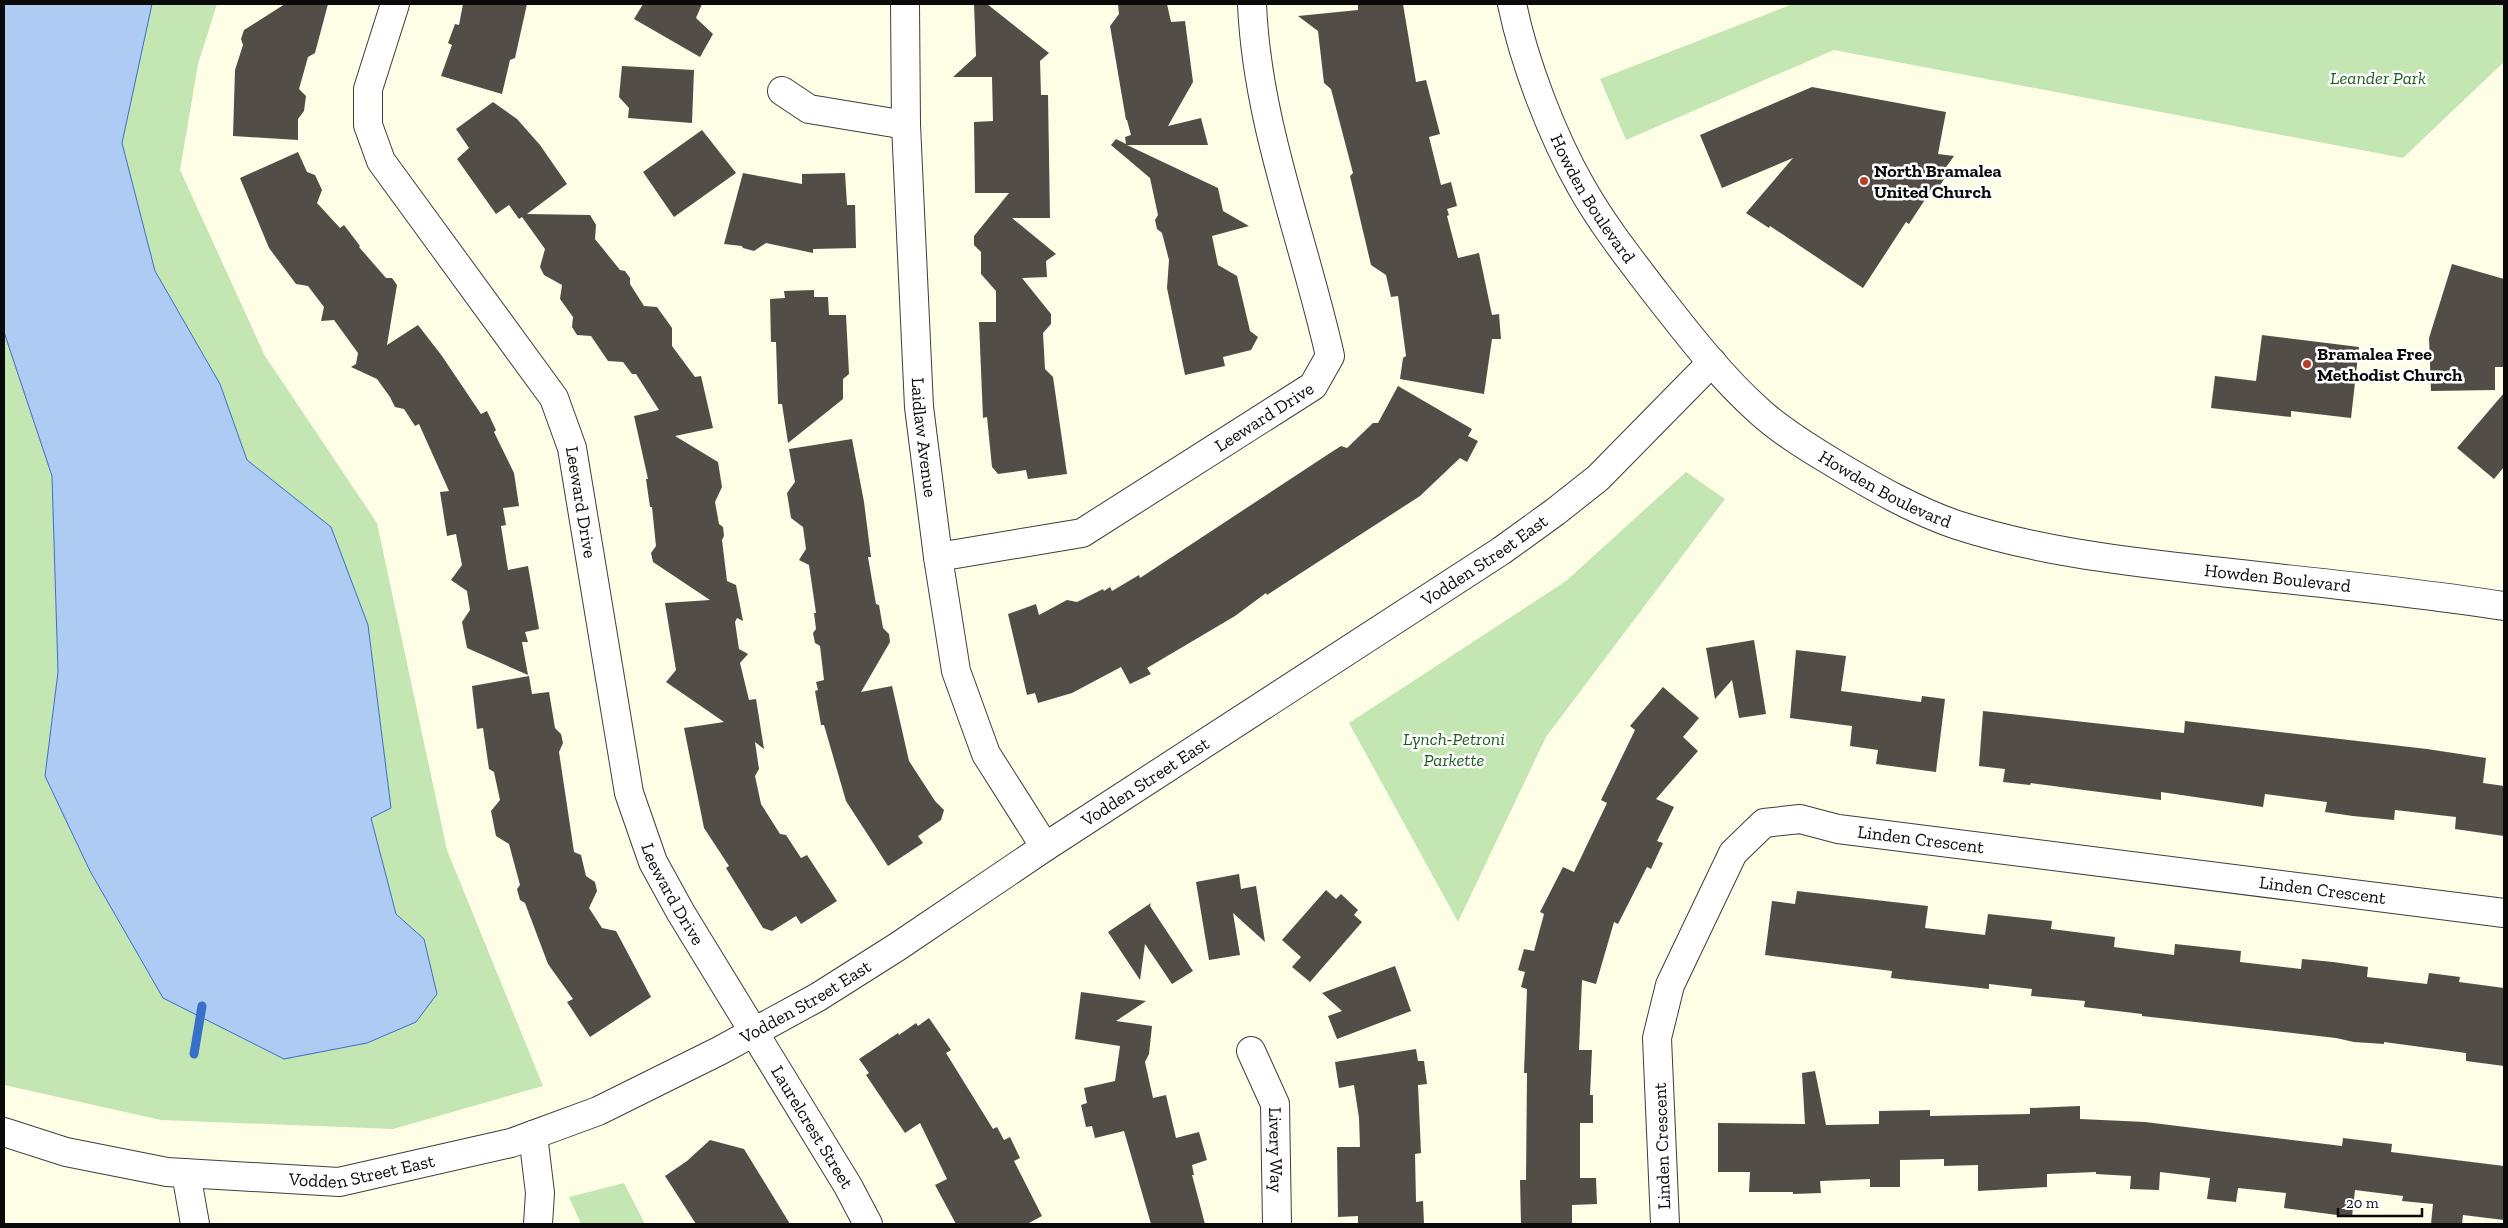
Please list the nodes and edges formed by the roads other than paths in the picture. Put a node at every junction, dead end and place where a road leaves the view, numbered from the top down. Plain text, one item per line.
1 (395, 4) edge
2 (905, 4) edge
3 (1252, 4) edge
4 (1512, 4) edge
5 (782, 91) dead end
6 (906, 125) junction
7 (1712, 362) junction
8 (938, 558) junction
9 (2504, 606) edge
10 (1045, 847) junction
11 (2504, 913) edge
12 (754, 1032) junction
13 (1251, 1051) dead end
14 (4, 1132) edge
15 (533, 1135) junction
16 (186, 1173) junction
17 (195, 1224) edge
18 (538, 1224) edge
19 (868, 1224) edge
20 (1277, 1224) edge
21 (1665, 1224) edge

1 - 12 street, Leeward Drive
2 - 6 street, Laidlaw Avenue
3 - 8 street, Leeward Drive
4 - 7 street, Howden Boulevard
5 - 6 street
6 - 8 street, Laidlaw Avenue
7 - 9 street, Howden Boulevard
7 - 10 street, Vodden Street East
8 - 10 street, Laidlaw Avenue
10 - 12 street, Vodden Street East
11 - 21 street, Linden Crescent
12 - 15 street, Vodden Street East
12 - 19 street, Laurelcrest Street
13 - 20 street, Livery Way
14 - 16 street, Vodden Street East
15 - 16 street, Vodden Street East
15 - 18 street
16 - 17 street

